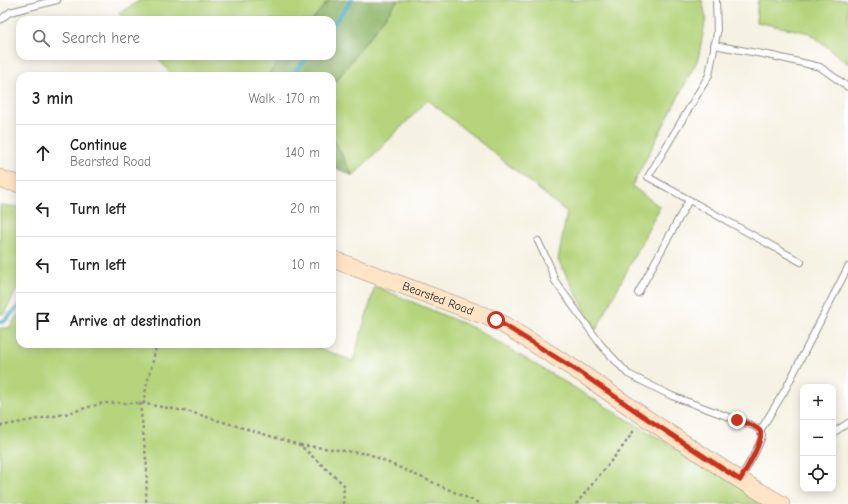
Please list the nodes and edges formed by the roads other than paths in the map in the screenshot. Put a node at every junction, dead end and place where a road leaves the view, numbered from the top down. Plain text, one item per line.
1 (57, 0) edge
2 (716, 0) edge
3 (0, 20) edge
4 (714, 45) junction
5 (848, 87) edge
6 (0, 178) edge
7 (16, 183) edge
8 (689, 200) junction
9 (538, 241) dead end
10 (336, 260) edge
11 (801, 262) dead end
12 (848, 267) edge
13 (638, 293) dead end
14 (848, 423) edge
15 (760, 431) junction
16 (836, 431) edge
17 (740, 480) junction
18 (782, 504) edge

1 - 3 lane
2 - 4 lane
4 - 5 lane
4 - 8 lane
6 - 7 street
8 - 11 lane
8 - 13 lane
9 - 15 lane
10 - 17 street, Bearsted Road
12 - 15 lane
14 - 16 lane
15 - 17 lane
17 - 18 street, Bearsted Road

